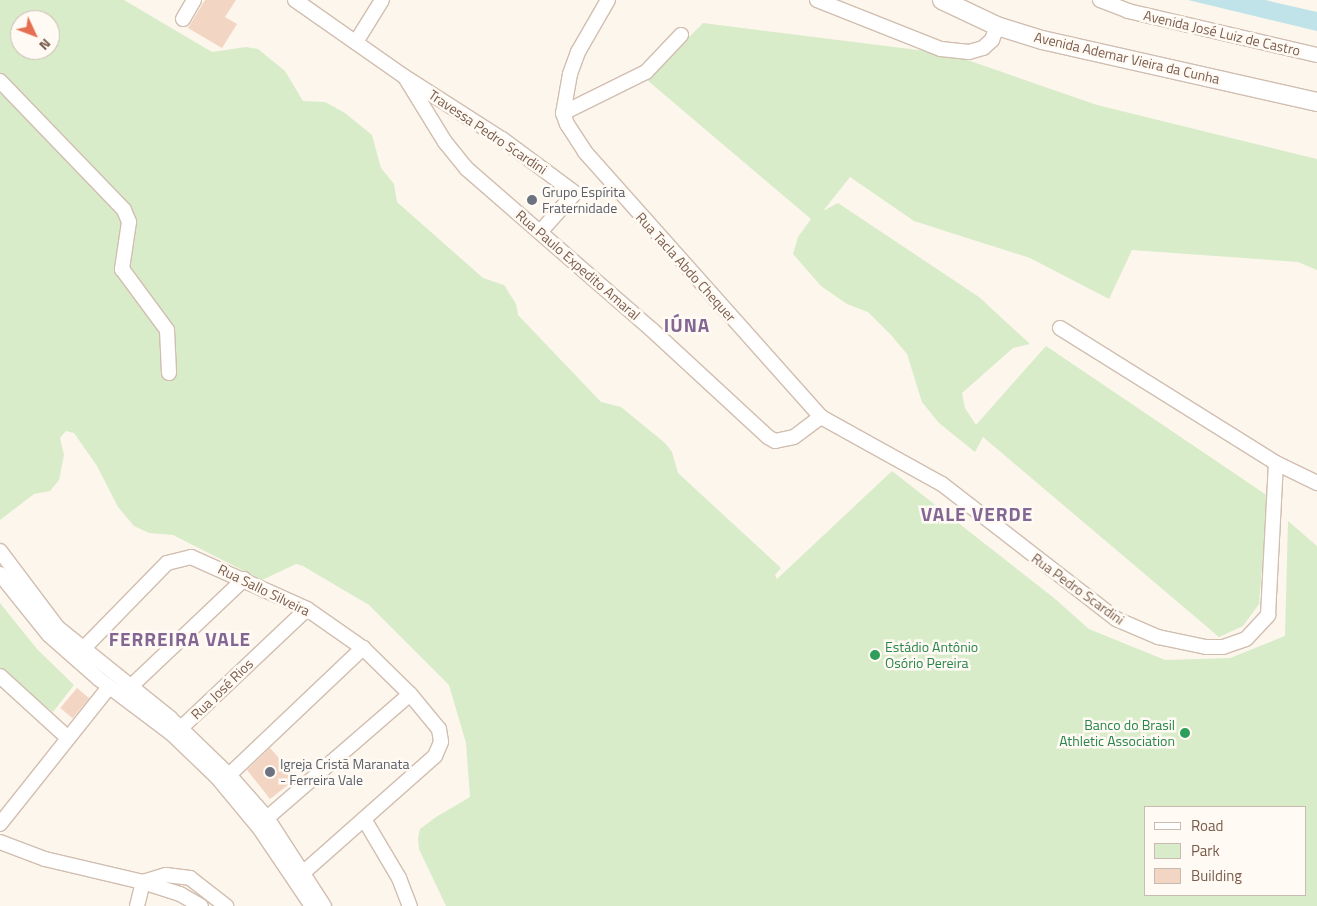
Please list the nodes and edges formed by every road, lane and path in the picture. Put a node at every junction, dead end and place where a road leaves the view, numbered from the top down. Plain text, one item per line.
1 (295, 0) edge
2 (382, 0) edge
3 (608, 0) edge
4 (818, 0) edge
5 (1100, 0) edge
6 (191, 1) edge
7 (952, 2) edge
8 (183, 18) dead end
9 (997, 26) junction
10 (681, 35) dead end
11 (356, 42) junction
12 (1317, 55) edge
13 (405, 78) junction
14 (0, 81) edge
15 (1317, 102) edge
16 (563, 113) junction
17 (540, 232) junction
18 (1060, 328) dead end
19 (169, 373) dead end
20 (821, 417) junction
21 (1276, 463) junction
22 (1317, 482) edge
23 (0, 551) edge
24 (0, 574) edge
25 (244, 579) junction
26 (307, 609) junction
27 (364, 648) junction
28 (83, 649) junction
29 (0, 676) edge
30 (109, 687) junction
31 (126, 692) junction
32 (410, 694) junction
33 (181, 728) junction
34 (68, 738) junction
35 (230, 775) junction
36 (267, 818) junction
37 (364, 819) junction
38 (0, 824) edge
39 (0, 842) edge
40 (304, 872) junction
41 (143, 882) junction
42 (137, 906) edge
43 (201, 906) edge
44 (226, 906) edge
45 (312, 906) edge
46 (324, 906) edge
47 (410, 906) edge

1 - 11 street, Rua Paulo Expedito Amaral
2 - 11 street
3 - 16 street
4 - 9 street
5 - 12 street, Avenida José Luiz de Castro
6 - 8 street
7 - 9 street, Avenida Ademar Vieira da Cunha
9 - 15 street, Avenida Ademar Vieira da Cunha
10 - 16 street
11 - 13 street, Rua Paulo Expedito Amaral
13 - 17 street, Rua Paulo Expedito Amaral
13 - 17 street, Travessa Pedro Scardini
14 - 19 street
16 - 20 street, Rua Tacla Abdo Chequer
17 - 20 street, Rua Paulo Expedito Amaral
18 - 21 street
20 - 21 street, Rua Pedro Scardini
21 - 22 street
23 - 28 street
24 - 30 street
25 - 26 street, Rua Sallo Silveira
25 - 28 street, Rua Sallo Silveira
25 - 31 street
26 - 27 street, Rua Sallo Silveira
26 - 33 street, Rua José Rios
27 - 32 street, Rua Sallo Silveira
27 - 35 street
28 - 31 street
29 - 34 street
30 - 31 street
30 - 34 street
31 - 33 street
31 - 45 street
32 - 36 street
32 - 37 street, Rua Sallo Silveira
33 - 35 street
34 - 38 street
35 - 36 street
36 - 40 street
37 - 40 street
37 - 47 street
39 - 41 street
40 - 46 street
41 - 42 street
41 - 43 street
41 - 44 street

